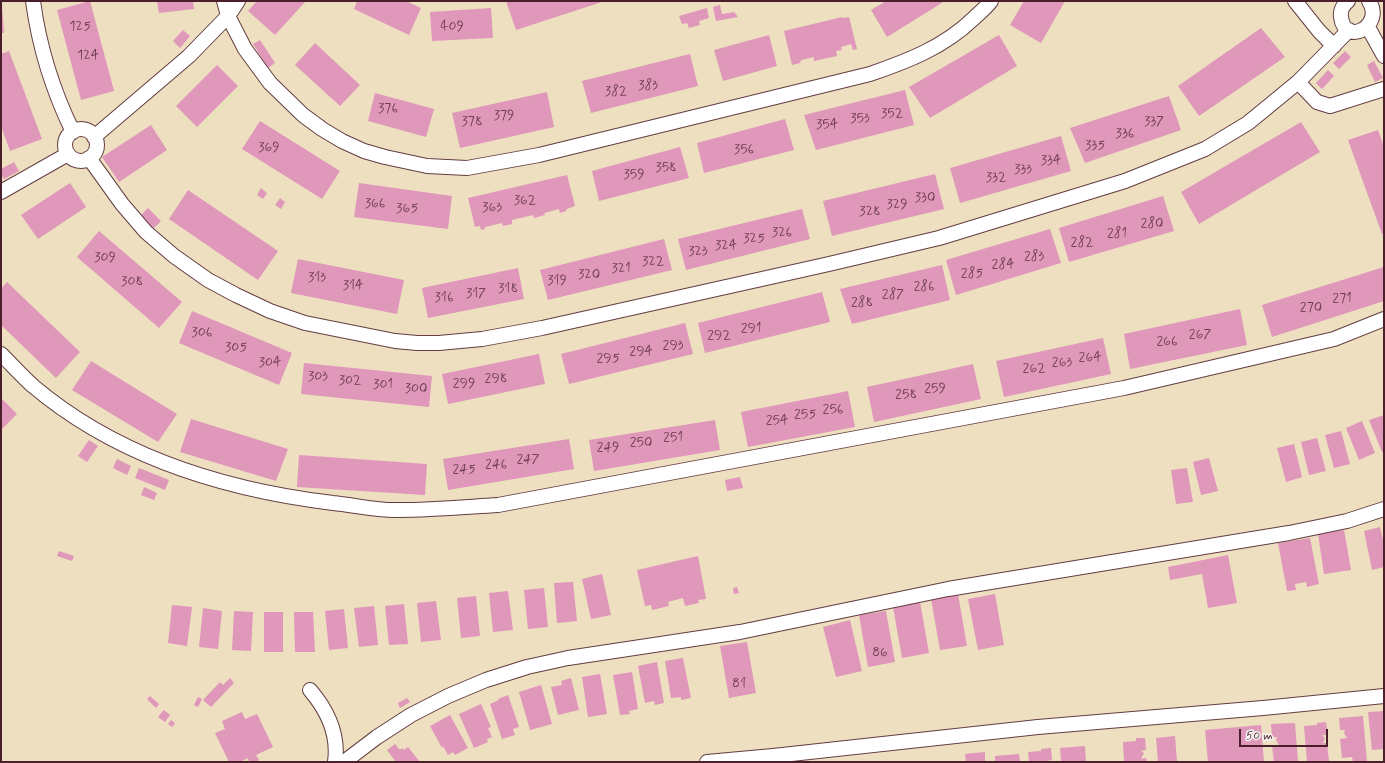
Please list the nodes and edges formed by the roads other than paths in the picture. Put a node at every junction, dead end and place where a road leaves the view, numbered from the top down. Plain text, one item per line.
1 (33, 1) edge
2 (224, 1) edge
3 (238, 1) edge
4 (991, 1) edge
5 (1295, 1) edge
6 (1346, 1) edge
7 (1369, 1) edge
8 (228, 16) junction
9 (1369, 29) junction
10 (1349, 30) junction
11 (1334, 46) junction
12 (1384, 56) edge
13 (1298, 82) junction
14 (1384, 89) edge
15 (73, 132) junction
16 (94, 137) junction
17 (68, 154) junction
18 (89, 158) junction
19 (1, 192) edge
20 (1384, 319) edge
21 (1, 354) edge
22 (1384, 509) edge
23 (310, 690) dead end
24 (1384, 696) edge
25 (335, 762) edge
26 (344, 762) edge
27 (707, 762) edge

1 - 15 street
2 - 8 street
3 - 8 street
4 - 8 street
5 - 11 street
6 - 10 street
7 - 9 street
8 - 16 street
9 - 10 street
9 - 12 street
10 - 11 street
11 - 13 street
13 - 14 street
13 - 18 street
15 - 16 street
15 - 17 street
16 - 18 street
17 - 18 street
17 - 19 street
20 - 21 street
22 - 26 street
23 - 25 street
24 - 27 street

